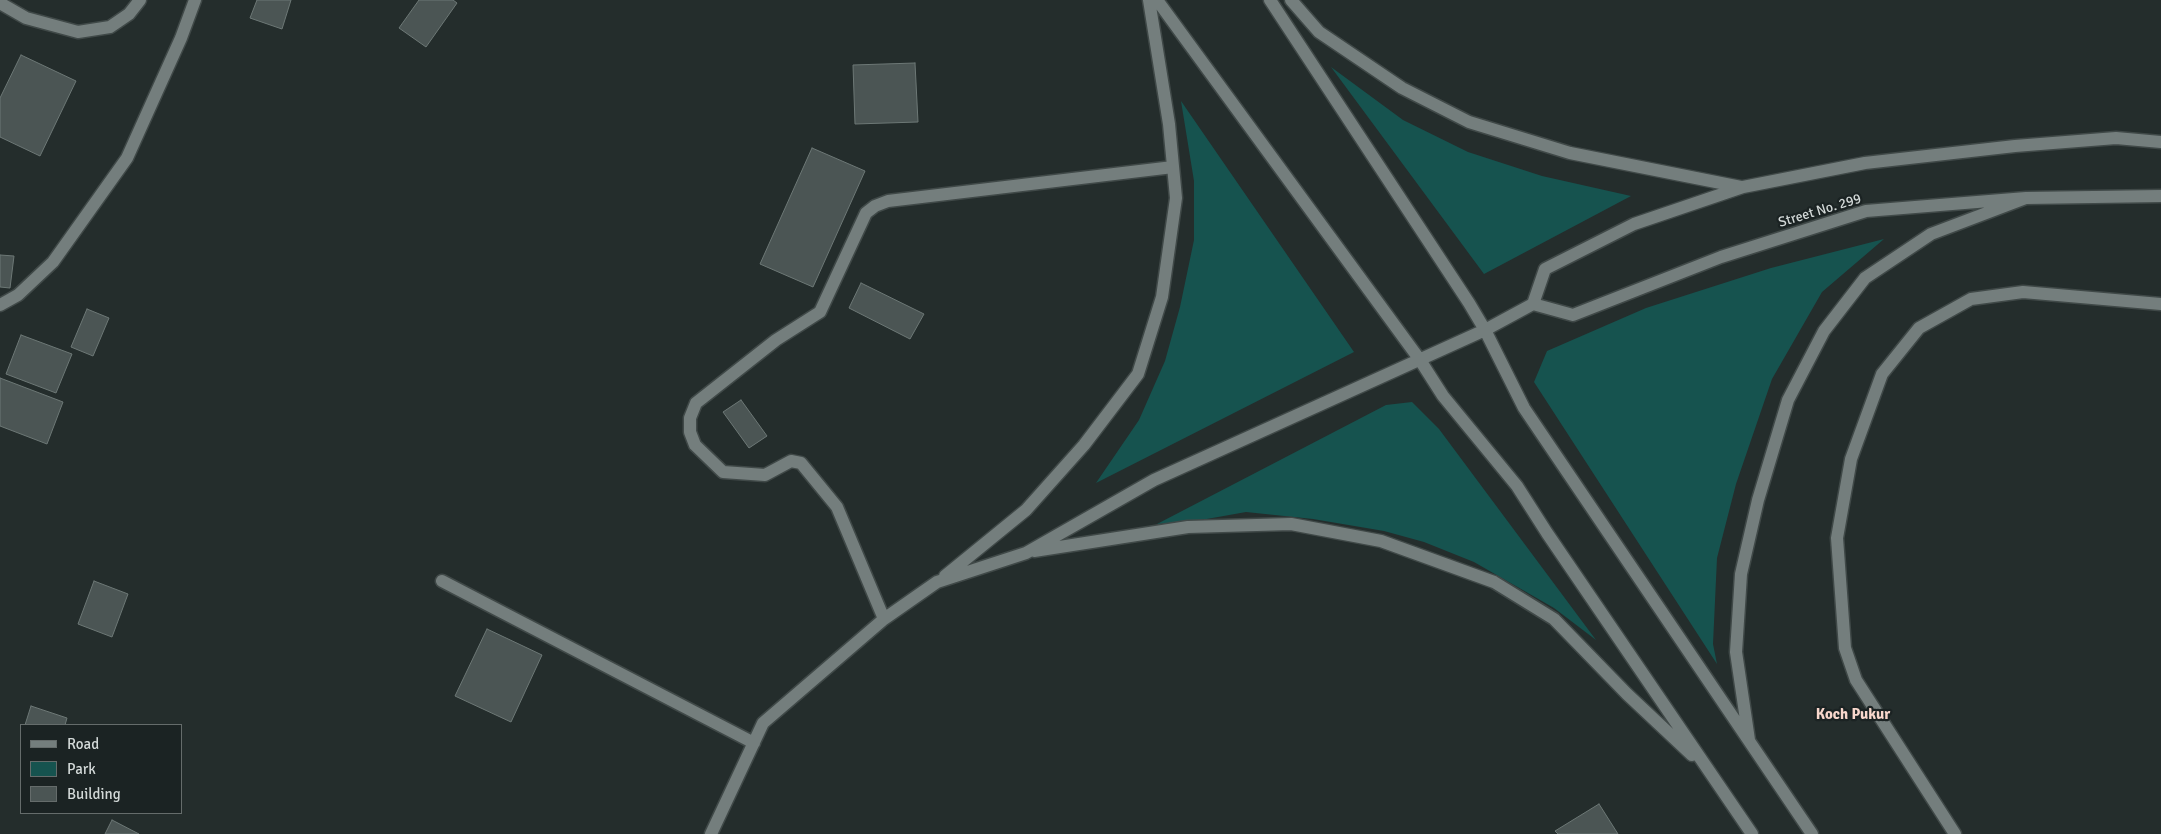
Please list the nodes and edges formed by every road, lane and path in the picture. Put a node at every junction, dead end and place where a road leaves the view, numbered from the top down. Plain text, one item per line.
1 (140, 0) edge
2 (195, 0) edge
3 (1149, 0) edge
4 (1157, 0) edge
5 (1270, 0) edge
6 (1291, 0) edge
7 (0, 3) edge
8 (2161, 142) edge
9 (1173, 168) junction
10 (1743, 187) junction
11 (2161, 196) edge
12 (2026, 198) junction
13 (1533, 304) junction
14 (2161, 304) edge
15 (0, 305) edge
16 (1485, 330) junction
17 (1420, 360) junction
18 (1026, 553) junction
19 (442, 581) dead end
20 (938, 582) junction
21 (884, 619) junction
22 (1749, 742) junction
23 (754, 743) junction
24 (1708, 770) junction
25 (711, 834) edge
26 (1752, 834) edge
27 (1812, 834) edge
28 (1955, 834) edge

1 - 7 street
2 - 15 street
3 - 9 street
4 - 17 street
5 - 16 street
6 - 10 street
8 - 10 street
9 - 20 street
9 - 21 street
10 - 13 street
11 - 12 street, Street No. 299
12 - 13 street, Street No. 299
12 - 22 street
13 - 16 street
14 - 28 street
16 - 17 street
16 - 22 street
17 - 18 street
17 - 24 street
18 - 20 street
18 - 24 street
19 - 23 street
20 - 21 street
21 - 23 street
22 - 27 street
23 - 25 street
24 - 26 street

